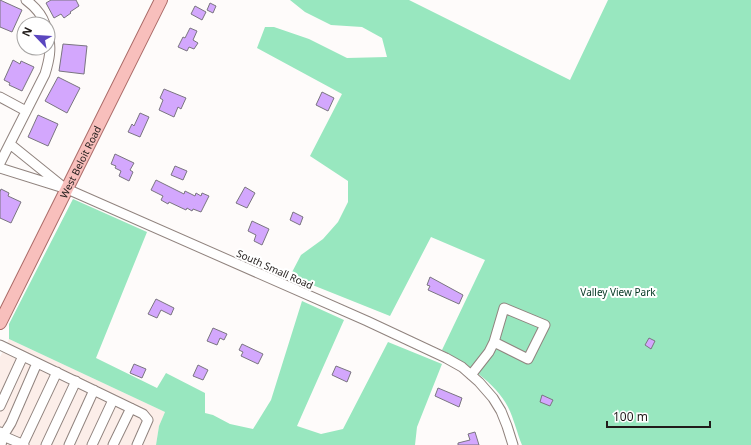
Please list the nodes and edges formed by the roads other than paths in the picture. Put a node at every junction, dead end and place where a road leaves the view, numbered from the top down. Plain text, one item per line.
1 (26, 0) edge
2 (161, 0) edge
3 (41, 16) edge
4 (49, 56) edge
5 (0, 97) edge
6 (26, 111) junction
7 (10, 144) junction
8 (0, 164) edge
9 (0, 168) edge
10 (67, 189) junction
11 (0, 323) edge
12 (494, 342) junction
13 (0, 345) edge
14 (23, 356) junction
15 (38, 363) junction
16 (57, 372) junction
17 (471, 375) junction
18 (76, 382) junction
19 (94, 390) junction
20 (113, 400) junction
21 (0, 406) edge
22 (131, 408) junction
23 (1, 438) edge
24 (24, 445) edge
25 (46, 445) edge
26 (69, 445) edge
27 (92, 445) edge
28 (113, 445) edge
29 (137, 445) edge
30 (513, 445) edge

1 - 3 street
2 - 10 main road, West Beloit Road
4 - 6 street
5 - 6 street
6 - 7 street
7 - 8 street
7 - 10 street
9 - 10 street
10 - 11 main road, West Beloit Road
10 - 17 street, South Small Road
12 - 12 street
12 - 17 street
13 - 14 street
14 - 15 street
14 - 21 street
15 - 16 street
15 - 23 street
16 - 18 street
16 - 24 street
17 - 30 street, South Small Road
18 - 19 street
18 - 25 street
19 - 20 street
19 - 26 street
20 - 22 street
20 - 27 street
22 - 28 street
22 - 29 street
23 - 24 street

